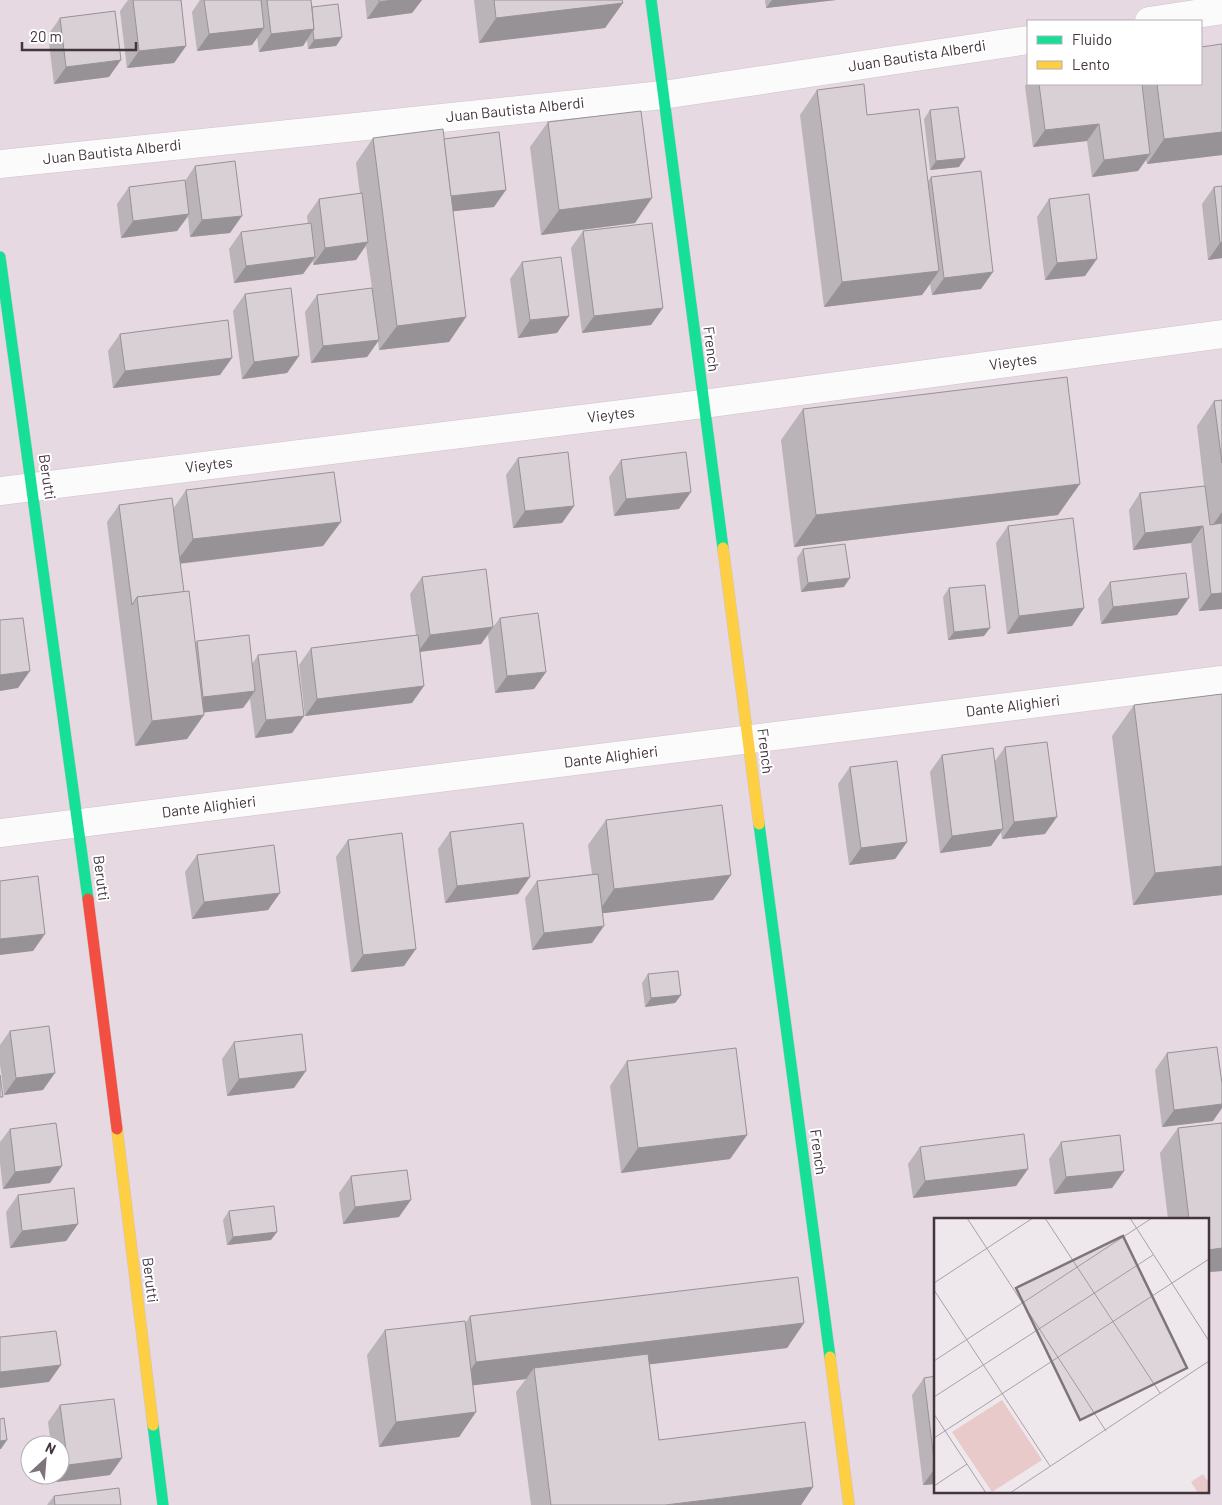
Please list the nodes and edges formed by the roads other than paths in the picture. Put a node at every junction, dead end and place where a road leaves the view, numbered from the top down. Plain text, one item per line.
1 (651, 0) edge
2 (1222, 10) edge
3 (1156, 20) edge
4 (1027, 40) edge
5 (663, 95) junction
6 (0, 164) edge
7 (0, 257) edge
8 (1222, 334) edge
9 (703, 404) junction
10 (33, 487) junction
11 (0, 491) edge
12 (1222, 680) edge
13 (748, 740) junction
14 (79, 823) junction
15 (0, 833) edge
16 (163, 1505) edge
17 (849, 1505) edge

1 - 5 street, French
2 - 3 street
4 - 5 street, Juan Bautista Alberdi
5 - 6 street, Juan Bautista Alberdi
5 - 9 street, French
7 - 10 street, Berutti
8 - 9 street, Vieytes
9 - 10 street, Vieytes
9 - 13 street, French
10 - 11 street, Vieytes
10 - 14 street, Berutti
12 - 13 street, Dante Alighieri
13 - 14 street, Dante Alighieri
13 - 17 street, French
14 - 15 street, Dante Alighieri
14 - 16 street, Berutti

